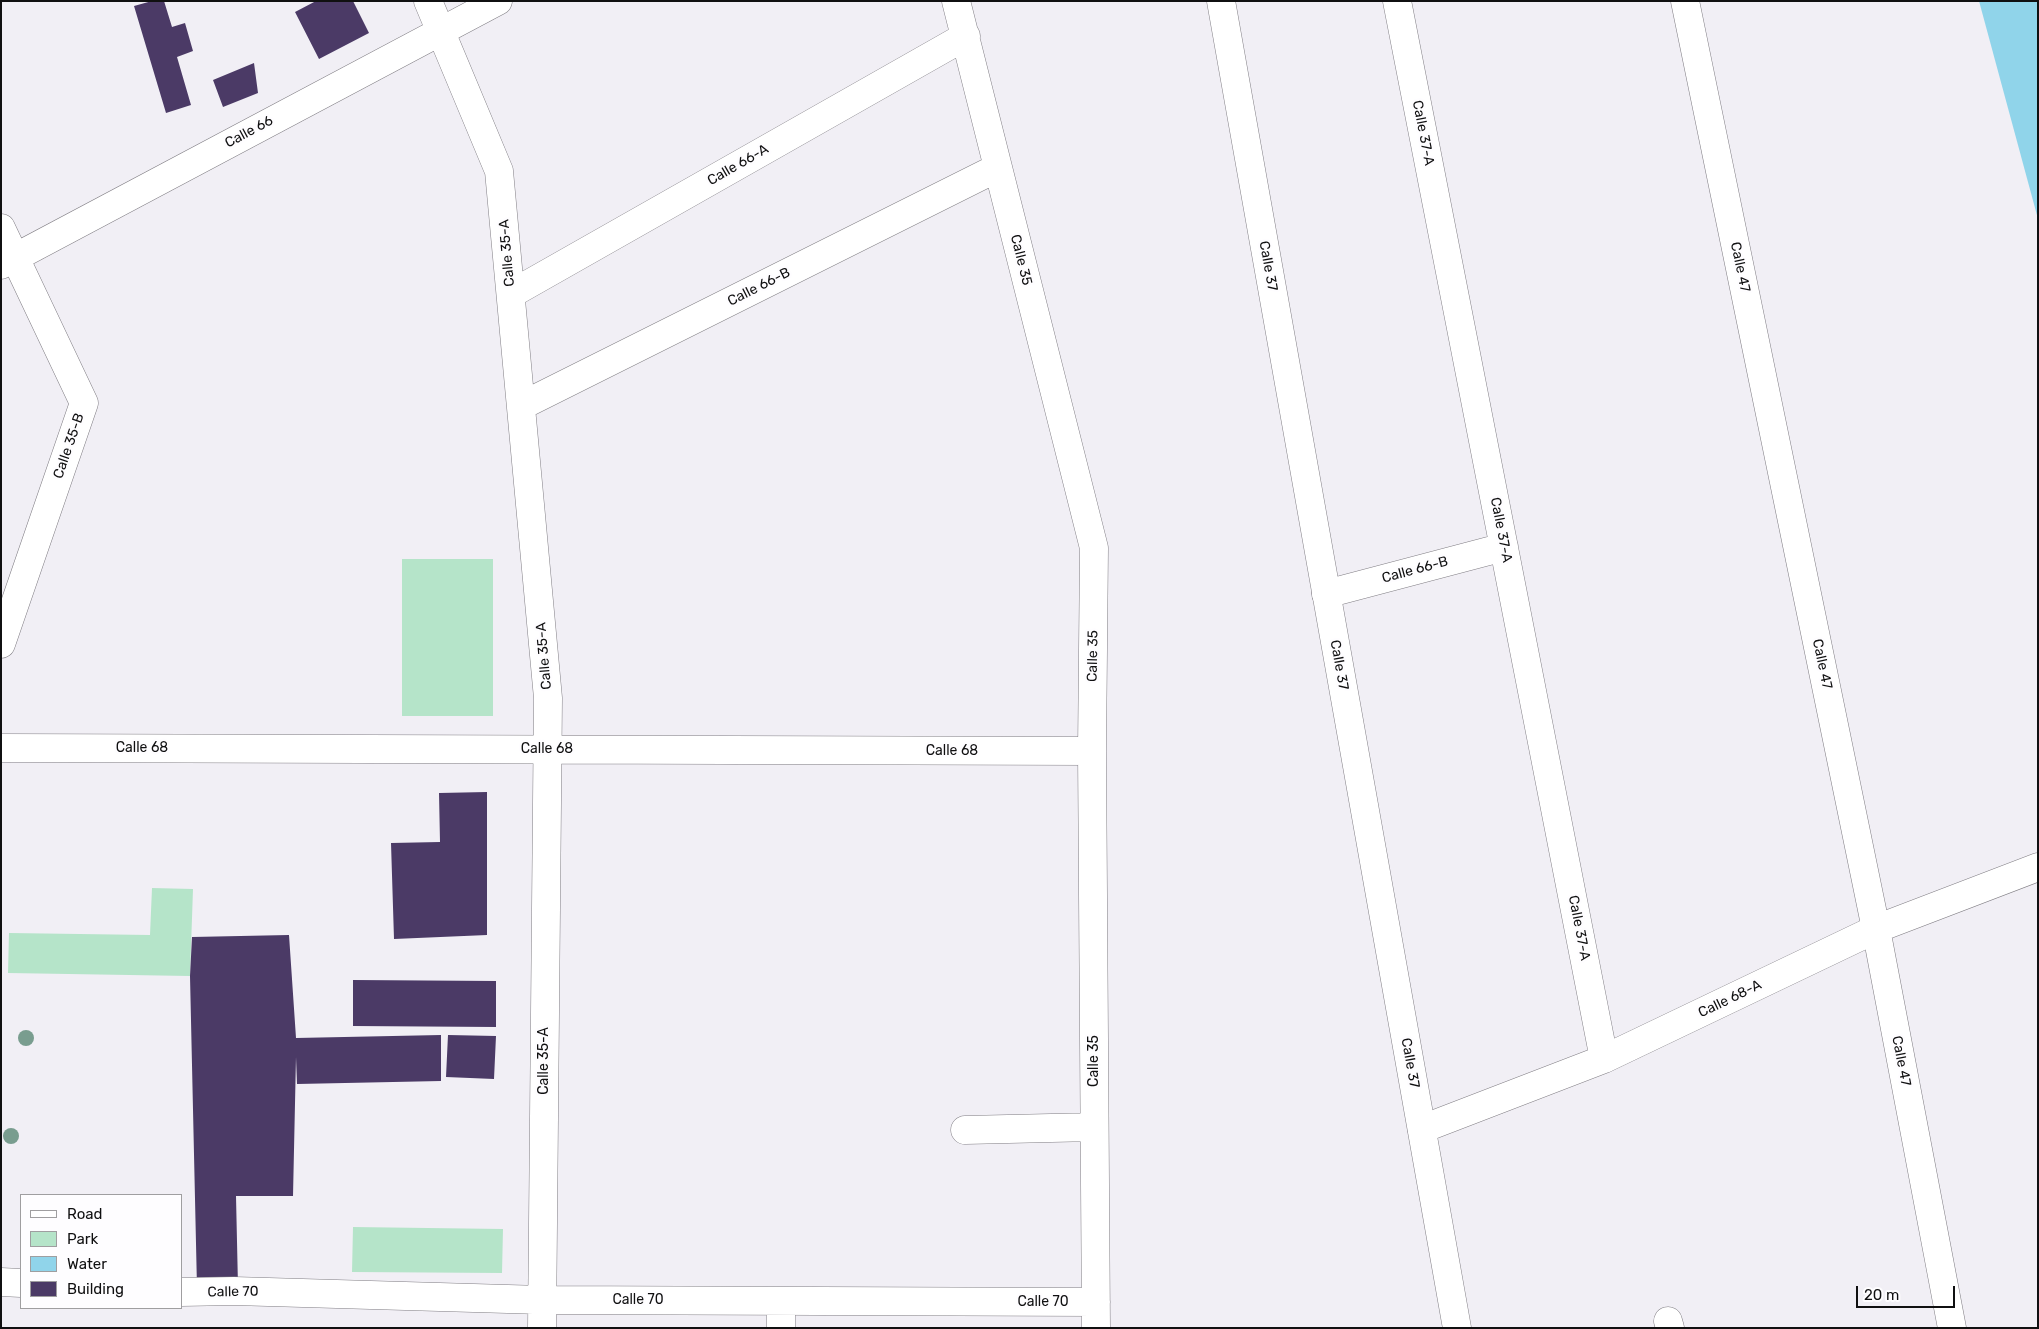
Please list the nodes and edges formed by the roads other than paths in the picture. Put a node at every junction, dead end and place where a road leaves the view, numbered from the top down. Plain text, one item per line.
1 (428, 1) edge
2 (498, 1) edge
3 (956, 1) edge
4 (1221, 1) edge
5 (1397, 1) edge
6 (1685, 1) edge
7 (441, 30) junction
8 (966, 36) junction
9 (998, 168) junction
10 (1, 228) edge
11 (7, 262) edge
12 (511, 294) junction
13 (521, 406) junction
14 (1504, 547) junction
15 (1326, 594) junction
16 (1, 644) edge
17 (1, 748) edge
18 (546, 749) junction
19 (1092, 751) junction
20 (2038, 868) edge
21 (1876, 929) junction
22 (1604, 1059) junction
23 (1094, 1127) junction
24 (1422, 1129) junction
25 (965, 1130) dead end
26 (1, 1282) edge
27 (20, 1283) edge
28 (182, 1292) edge
29 (542, 1300) junction
30 (781, 1301) junction
31 (1096, 1315) edge
32 (542, 1328) edge
33 (781, 1328) edge
34 (1457, 1328) edge
35 (1952, 1328) edge

1 - 7 street, Calle 35-A
2 - 7 street, Calle 66
3 - 8 street, Calle 35
4 - 15 street, Calle 37
5 - 14 street, Calle 37-A
6 - 21 street, Calle 47
7 - 11 street, Calle 66
7 - 12 street, Calle 35-A
8 - 9 street, Calle 35
8 - 12 street, Calle 66-A
9 - 13 street, Calle 66-B
9 - 19 street, Calle 35
10 - 11 street, Calle 35-B
11 - 16 street, Calle 35-B
12 - 13 street, Calle 35-A
13 - 18 street, Calle 35-A
14 - 15 street, Calle 66-B
14 - 22 street, Calle 37-A
15 - 24 street, Calle 37
17 - 18 street, Calle 68
18 - 19 street, Calle 68
18 - 29 street, Calle 35-A
19 - 23 street, Calle 35
20 - 21 street, Calle 68-A
21 - 22 street, Calle 68-A
21 - 35 street, Calle 47
22 - 24 street, Calle 68-A
23 - 25 street
23 - 31 street, Calle 35
24 - 34 street, Calle 37
26 - 27 street
28 - 29 street, Calle 70
29 - 30 street, Calle 70
29 - 32 street, Calle 35-A
30 - 31 street, Calle 70
30 - 33 street

